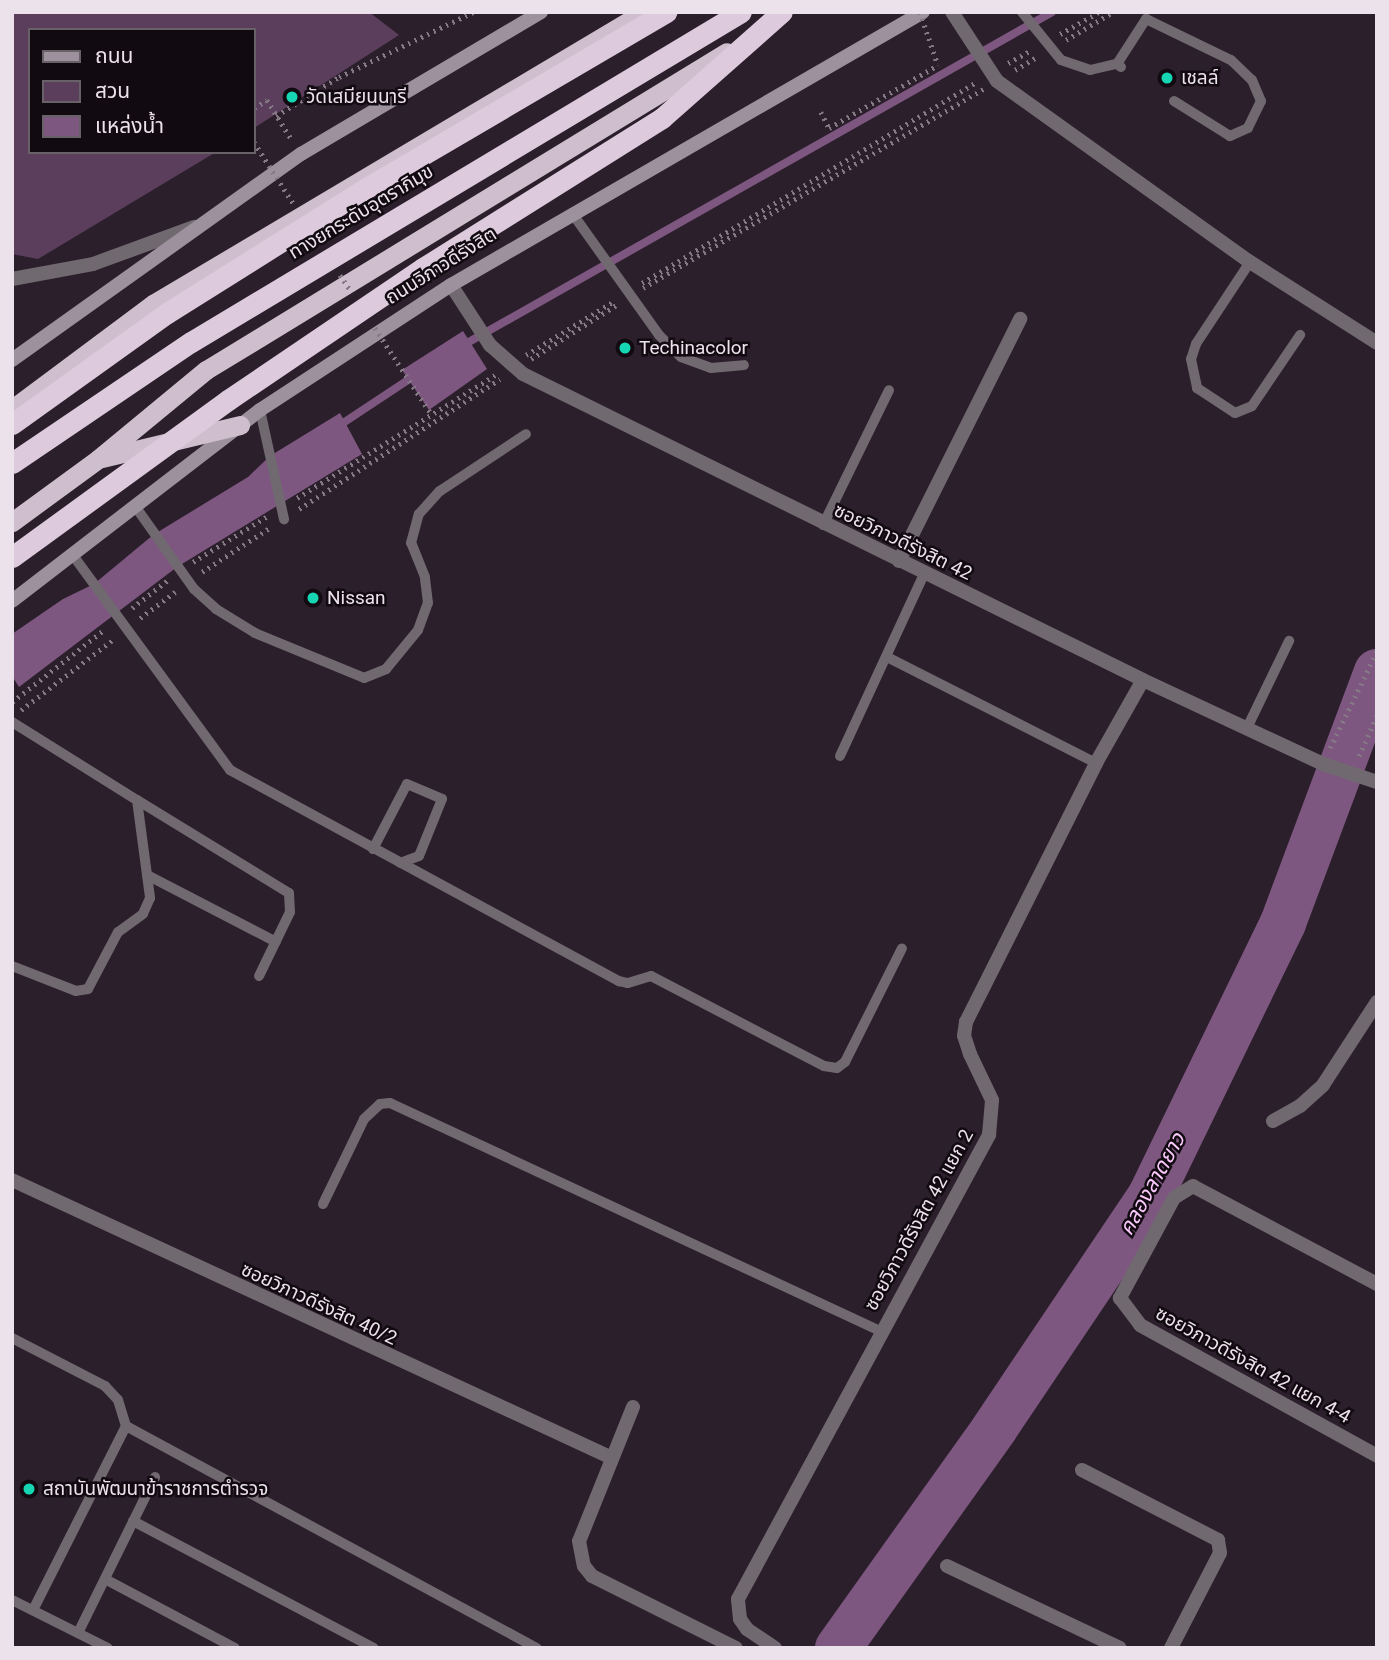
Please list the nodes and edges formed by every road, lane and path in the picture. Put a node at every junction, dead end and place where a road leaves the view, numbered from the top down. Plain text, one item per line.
1 (473, 12) edge
2 (541, 12) edge
3 (644, 12) edge
4 (666, 12) edge
5 (741, 12) edge
6 (782, 12) edge
7 (794, 12) edge
8 (921, 12) edge
9 (952, 12) edge
10 (1114, 12) edge
11 (1022, 13) edge
12 (1143, 16) edge
13 (1050, 48) junction
14 (997, 81) junction
15 (1174, 101) dead end
16 (256, 107) edge
17 (821, 112) dead end
18 (276, 116) junction
19 (301, 154) junction
20 (572, 213) junction
21 (194, 227) junction
22 (1250, 262) junction
23 (12, 279) edge
24 (451, 285) junction
25 (631, 295) junction
26 (1020, 319) dead end
27 (1300, 335) dead end
28 (1377, 344) edge
29 (12, 360) edge
30 (744, 365) dead end
31 (516, 369) junction
32 (889, 390) dead end
33 (12, 409) edge
34 (260, 410) junction
35 (432, 415) dead end
36 (12, 424) edge
37 (240, 425) junction
38 (417, 432) junction
39 (526, 434) dead end
40 (97, 459) junction
41 (12, 463) edge
42 (135, 506) junction
43 (284, 519) junction
44 (12, 522) edge
45 (823, 525) junction
46 (72, 554) junction
47 (12, 557) edge
48 (899, 561) junction
49 (179, 568) junction
50 (925, 574) junction
51 (188, 581) junction
52 (12, 601) edge
53 (116, 616) junction
54 (126, 630) junction
55 (1289, 640) dead end
56 (1377, 651) edge
57 (887, 657) junction
58 (1143, 680) junction
59 (12, 702) edge
60 (1377, 715) edge
61 (12, 720) edge
62 (1247, 728) junction
63 (839, 757) dead end
64 (1096, 763) junction
65 (1322, 764) junction
66 (1351, 775) junction
67 (1377, 782) edge
68 (137, 800) junction
69 (373, 849) junction
70 (400, 863) junction
71 (147, 875) junction
72 (276, 942) junction
73 (902, 948) dead end
74 (12, 966) edge
75 (259, 976) dead end
76 (1377, 1002) edge
77 (1273, 1121) dead end
78 (12, 1180) edge
79 (323, 1204) dead end
80 (1377, 1284) edge
81 (880, 1331) junction
82 (12, 1338) edge
83 (633, 1407) dead end
84 (126, 1426) junction
85 (1377, 1456) edge
86 (612, 1458) junction
87 (1082, 1470) dead end
88 (155, 1477) dead end
89 (133, 1521) junction
90 (947, 1566) dead end
91 (105, 1579) junction
92 (12, 1600) edge
93 (33, 1610) junction
94 (78, 1633) junction
95 (535, 1647) edge
96 (108, 1648) edge
97 (235, 1648) edge
98 (374, 1648) edge
99 (736, 1648) edge
100 (775, 1648) edge
101 (1120, 1648) edge
102 (1171, 1648) edge

1 - 18 path
2 - 19 main road
3 - 33 highway
4 - 36 highway, ทางยกระดับอุตราภิมุข, bridge
5 - 41 highway, ทางยกระดับอุตราภิมุข, bridge
6 - 47 highway, bridge
7 - 40 highway, ถนนวิภาวดีรังสิต
8 - 17 path, bridge
8 - 20 main road, ถนนวิภาวดีรังสิต
9 - 14 street
10 - 13 path
11 - 13 lane
12 - 13 lane
12 - 15 lane
13 - 14 path
14 - 22 street
14 - 25 path
16 - 18 path
18 - 19 path
19 - 21 main road
20 - 24 main road, ถนนวิภาวดีรังสิต
20 - 25 lane
21 - 23 street
21 - 29 main road
22 - 27 lane
22 - 28 street
24 - 31 street, ซอยวิภาวดีรังสิต 42
24 - 34 main road, ถนนวิภาวดีรังสิต
25 - 30 lane
25 - 31 path
26 - 48 street
31 - 38 path
31 - 45 street, ซอยวิภาวดีรังสิต 42
32 - 45 lane
34 - 37 main road, ถนนวิภาวดีรังสิต
34 - 43 lane
35 - 38 path
37 - 40 highway
37 - 42 main road, ถนนวิภาวดีรังสิต
38 - 43 path
39 - 51 lane
40 - 44 highway, ถนนวิภาวดีรังสิต
42 - 46 main road, ถนนวิภาวดีรังสิต
42 - 49 lane
43 - 51 path
45 - 48 street, ซอยวิภาวดีรังสิต 42
46 - 52 main road, ถนนวิภาวดีรังสิต
46 - 53 lane
48 - 50 street, ซอยวิภาวดีรังสิต 42
49 - 51 lane
49 - 53 path
50 - 57 lane
50 - 58 street, ซอยวิภาวดีรังสิต 42
51 - 54 path
53 - 54 lane
53 - 59 path
54 - 61 path
54 - 69 lane
55 - 62 lane
56 - 65 path
57 - 63 lane
57 - 64 lane
58 - 62 street, ซอยวิภาวดีรังสิต 42
58 - 64 street, ซอยวิภาวดีรังสิต 42 แยก 2
60 - 66 path
61 - 68 lane
62 - 65 street, ซอยวิภาวดีรังสิต 42
64 - 81 street, ซอยวิภาวดีรังสิต 42 แยก 2
65 - 66 street, ซอยวิภาวดีรังสิต 42
66 - 67 street, ซอยวิภาวดีรังสิต 42
68 - 71 lane
68 - 72 lane
69 - 70 lane
69 - 70 lane
70 - 73 lane
71 - 72 lane
71 - 74 lane
72 - 75 lane
76 - 77 street
78 - 86 street, ซอยวิภาวดีรังสิต 40/2
79 - 81 lane
80 - 85 street, ซอยวิภาวดีรังสิต 42 แยก 4-4
81 - 100 street, ซอยวิภาวดีรังสิต 42 แยก 2
82 - 84 lane
83 - 86 street
84 - 93 lane
84 - 95 lane
86 - 99 street
87 - 102 street
88 - 89 lane
89 - 91 lane
89 - 98 lane
90 - 101 street
91 - 94 lane
91 - 97 lane
92 - 93 lane
93 - 94 lane
94 - 96 lane

